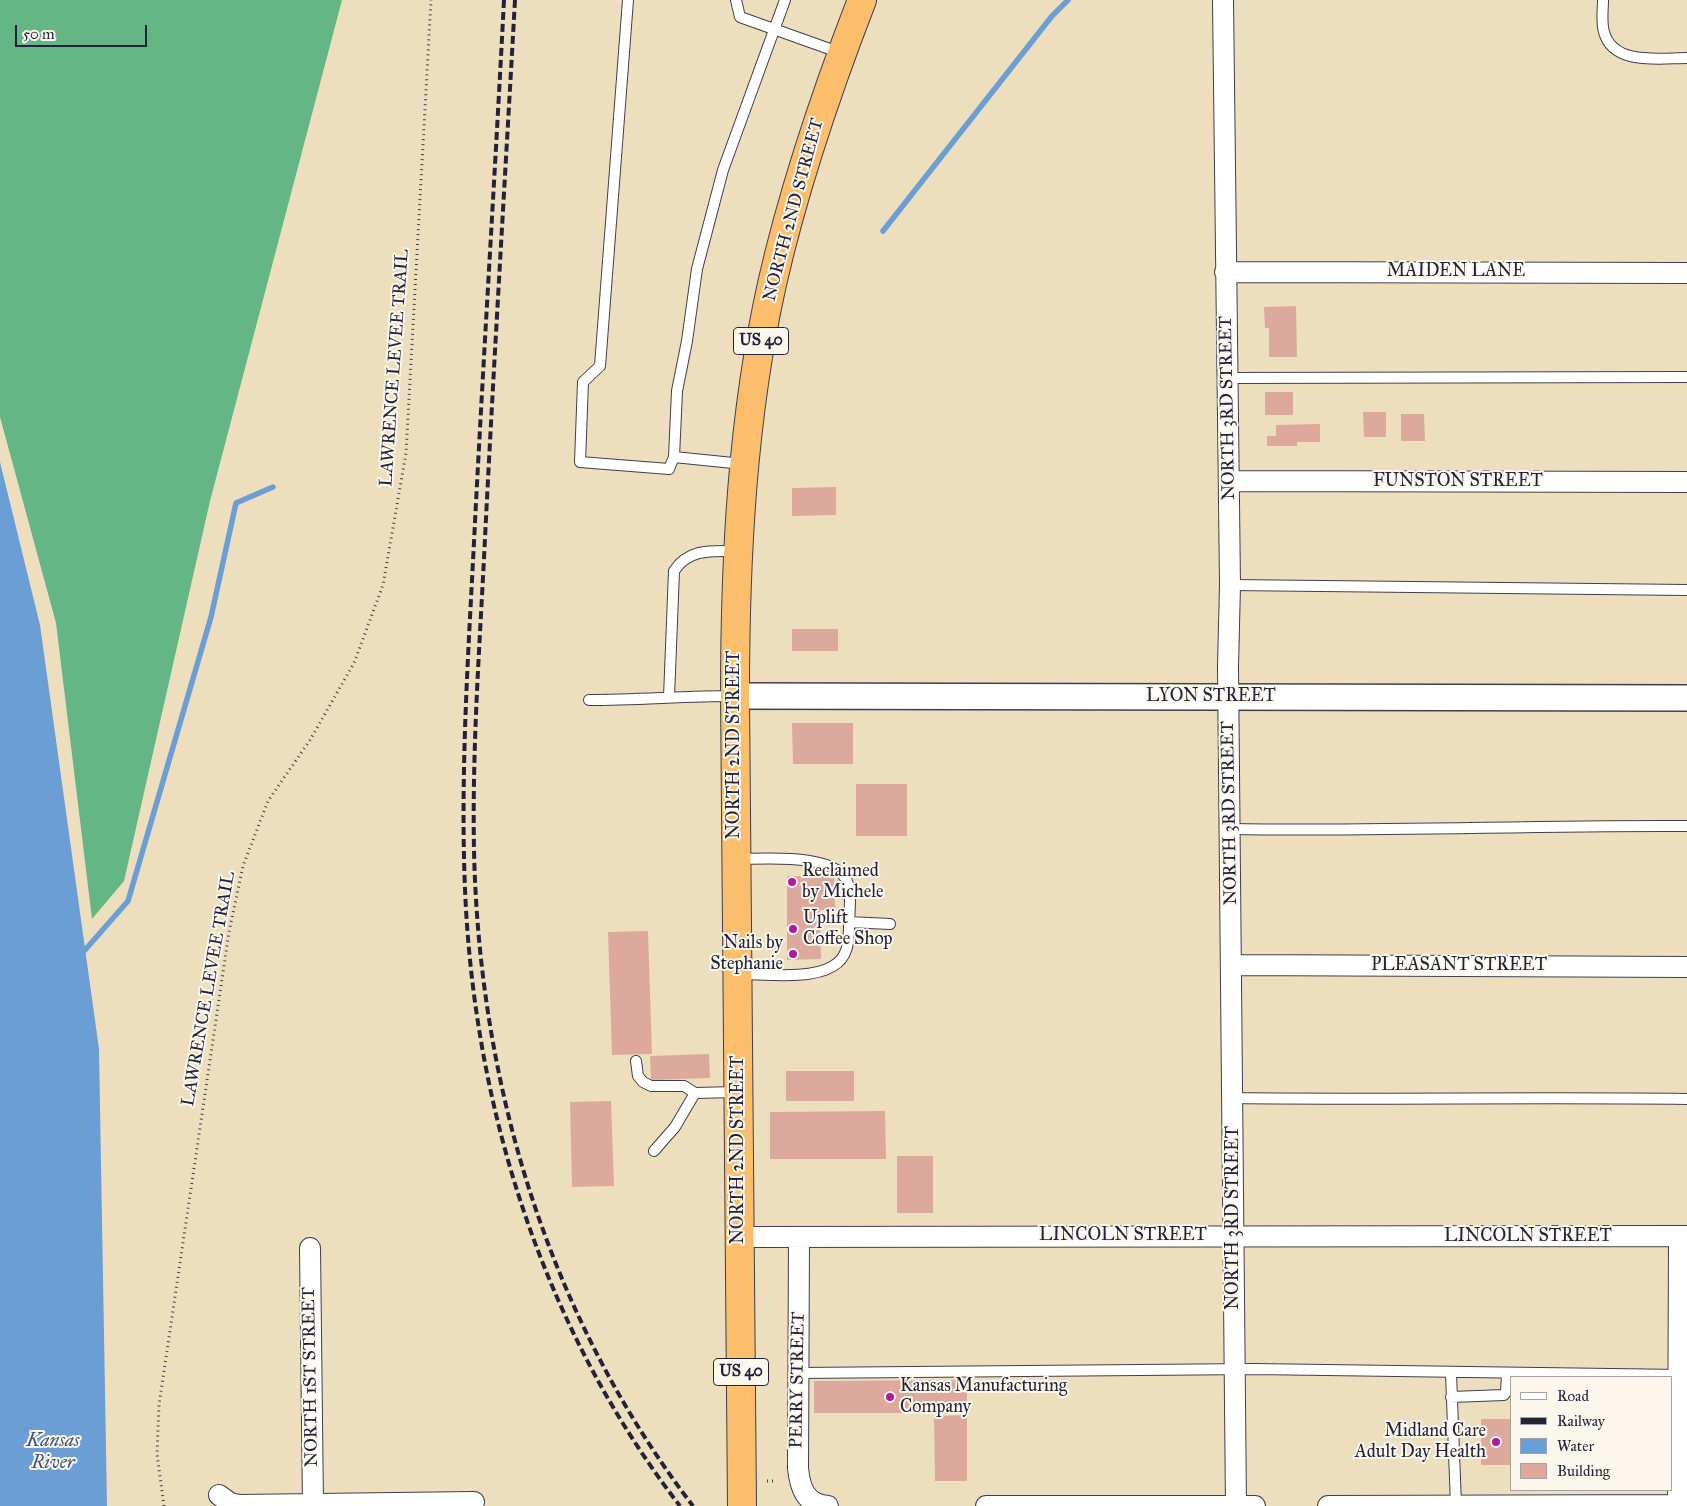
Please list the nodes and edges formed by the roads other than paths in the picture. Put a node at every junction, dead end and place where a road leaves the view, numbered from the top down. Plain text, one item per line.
1 (628, 0) edge
2 (736, 0) edge
3 (785, 0) edge
4 (862, 0) edge
5 (1223, 0) edge
6 (1602, 0) edge
7 (774, 28) junction
8 (842, 53) junction
9 (1687, 58) edge
10 (1225, 272) junction
11 (1687, 272) edge
12 (1687, 377) edge
13 (1228, 378) junction
14 (674, 457) junction
15 (744, 464) junction
16 (1229, 481) junction
17 (1687, 482) edge
18 (737, 551) junction
19 (1230, 585) junction
20 (1687, 590) edge
21 (734, 696) junction
22 (1229, 696) junction
23 (669, 697) junction
24 (1687, 698) edge
25 (589, 700) dead end
26 (1687, 826) edge
27 (1230, 830) junction
28 (736, 859) junction
29 (849, 922) junction
30 (890, 924) dead end
31 (1232, 966) junction
32 (1687, 967) edge
33 (738, 974) junction
34 (636, 1061) dead end
35 (739, 1092) junction
36 (695, 1093) junction
37 (1233, 1098) junction
38 (1687, 1099) edge
39 (654, 1151) dead end
40 (1234, 1236) junction
41 (1683, 1236) edge
42 (739, 1237) junction
43 (799, 1237) junction
44 (310, 1248) dead end
45 (1235, 1370) junction
46 (798, 1373) junction
47 (1450, 1373) junction
48 (1507, 1374) junction
49 (1683, 1375) edge
50 (1451, 1397) junction
51 (219, 1495) dead end
52 (474, 1502) dead end
53 (313, 1505) edge
54 (817, 1505) edge
55 (1456, 1505) edge
56 (1681, 1505) edge
57 (742, 1506) edge
58 (986, 1506) edge
59 (1236, 1506) edge
60 (1254, 1506) edge
61 (1328, 1506) edge

1 - 14 lane
2 - 7 lane
3 - 7 lane
4 - 8 highway, NORTH 2ND STREET / US 40
5 - 10 street, NORTH 3RD STREET
6 - 9 lane
7 - 8 lane
7 - 14 lane
8 - 15 highway, NORTH 2ND STREET / US 40
10 - 11 street, MAIDEN LANE
10 - 13 street, NORTH 3RD STREET
12 - 13 lane
13 - 16 street, NORTH 3RD STREET
14 - 15 lane
15 - 18 highway, NORTH 2ND STREET / US 40
16 - 17 street, FUNSTON STREET
16 - 19 street, NORTH 3RD STREET
18 - 21 highway, NORTH 2ND STREET / US 40
18 - 23 lane
19 - 20 lane
19 - 22 street, NORTH 3RD STREET
21 - 22 street, LYON STREET
21 - 23 lane
21 - 28 highway, NORTH 2ND STREET / US 40
22 - 24 street, LYON STREET
22 - 27 street, NORTH 3RD STREET
23 - 25 lane
26 - 27 lane
27 - 31 street, NORTH 3RD STREET
28 - 29 lane
28 - 33 highway, NORTH 2ND STREET / US 40
29 - 30 lane
29 - 33 lane
31 - 32 street, PLEASANT STREET
31 - 37 street, NORTH 3RD STREET
33 - 35 highway, NORTH 2ND STREET / US 40
34 - 36 lane
35 - 36 lane
35 - 42 highway, NORTH 2ND STREET / US 40
36 - 39 lane
37 - 38 lane
37 - 40 street, NORTH 3RD STREET
40 - 41 street, LINCOLN STREET
40 - 43 street, LINCOLN STREET
40 - 45 street, NORTH 3RD STREET
41 - 49 street
42 - 43 street, LINCOLN STREET
42 - 57 highway, NORTH 2ND STREET / US 40
43 - 46 street, PERRY STREET
44 - 53 street, NORTH 1ST STREET
45 - 46 lane
45 - 47 lane
45 - 59 street, NORTH 3RD STREET
46 - 54 street, PERRY STREET
47 - 48 lane
47 - 50 lane
48 - 49 lane
48 - 50 lane
49 - 56 street
50 - 55 lane
51 - 53 street
52 - 53 street
55 - 56 street
55 - 61 street
58 - 59 street
59 - 60 street

